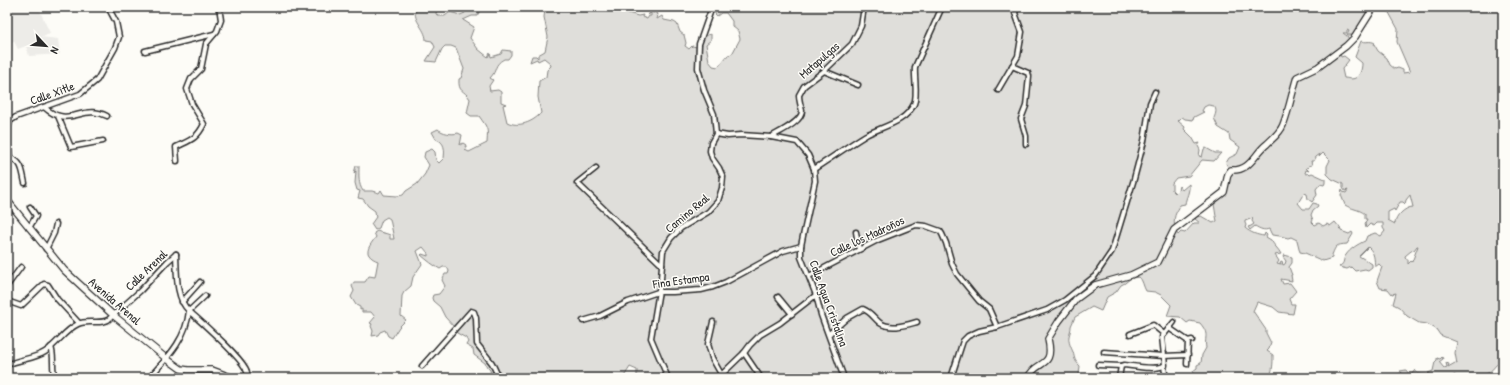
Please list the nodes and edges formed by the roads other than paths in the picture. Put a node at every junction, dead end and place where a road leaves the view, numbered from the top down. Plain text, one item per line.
1 (108, 7) edge
2 (219, 7) edge
3 (712, 7) edge
4 (864, 7) edge
5 (942, 7) edge
6 (1017, 7) edge
7 (1374, 7) edge
8 (214, 34) junction
9 (145, 51) dead end
10 (1012, 66) junction
11 (824, 70) junction
12 (858, 85) dead end
13 (998, 90) dead end
14 (1155, 92) dead end
15 (44, 107) junction
16 (58, 116) junction
17 (107, 116) dead end
18 (7, 133) edge
19 (716, 134) junction
20 (770, 137) junction
21 (103, 141) dead end
22 (1026, 144) dead end
23 (10, 158) junction
24 (177, 161) dead end
25 (7, 166) edge
26 (596, 168) dead end
27 (814, 169) junction
28 (24, 183) dead end
29 (7, 200) edge
30 (30, 207) dead end
31 (56, 224) dead end
32 (29, 228) junction
33 (856, 232) dead end
34 (801, 246) junction
35 (46, 249) junction
36 (860, 249) junction
37 (662, 265) junction
38 (22, 267) dead end
39 (809, 276) junction
40 (200, 282) dead end
41 (7, 286) edge
42 (658, 292) junction
43 (816, 295) junction
44 (205, 296) dead end
45 (778, 297) dead end
46 (7, 301) edge
47 (182, 302) junction
48 (189, 311) junction
49 (792, 314) junction
50 (113, 315) junction
51 (584, 321) dead end
52 (713, 322) dead end
53 (917, 322) dead end
54 (1174, 322) dead end
55 (79, 323) junction
56 (997, 327) junction
57 (1169, 328) junction
58 (829, 334) junction
59 (1130, 334) dead end
60 (1164, 334) junction
61 (51, 347) junction
62 (1104, 352) dead end
63 (744, 353) junction
64 (1188, 355) junction
65 (1164, 356) junction
66 (167, 359) junction
67 (1187, 364) dead end
68 (7, 365) edge
69 (1098, 365) dead end
70 (422, 366) dead end
71 (1121, 366) junction
72 (1164, 366) junction
73 (1165, 373) dead end
74 (719, 376) edge
75 (55, 378) edge
76 (150, 378) edge
77 (233, 378) edge
78 (247, 378) edge
79 (499, 378) edge
80 (668, 378) edge
81 (761, 378) edge
82 (844, 378) edge
83 (951, 378) edge
84 (1028, 378) edge
85 (1119, 378) edge

1 - 15 street, Calle Xitle
2 - 8 street
3 - 19 street
4 - 11 street, Matapulgas
5 - 27 street
6 - 10 street
7 - 84 street
8 - 9 street
8 - 24 street
10 - 13 street
10 - 22 street
11 - 12 street
11 - 20 street, Matapulgas
14 - 56 street
15 - 16 street
15 - 18 street, Calle Xitle
16 - 17 street
16 - 21 street
18 - 23 street, Calle Xitle
19 - 20 street
19 - 37 street, Camino Real
20 - 27 street
23 - 25 street, Calle Xitle
23 - 28 street
26 - 37 street
27 - 34 street, Calle Agua Cristalina
29 - 32 street, Avenida Arenal
30 - 32 street
31 - 35 street
32 - 35 street, Avenida Arenal
33 - 36 street
34 - 39 street, Calle Agua Cristalina
34 - 42 street, Fina Estampa
35 - 50 street, Avenida Arenal
36 - 39 street, Calle los Madroños
36 - 56 street, Calle los Madroños
37 - 42 street, Camino Real
38 - 41 street
39 - 43 street, Calle Agua Cristalina
40 - 47 street
42 - 51 street, Fina Estampa
42 - 80 street, Camino Real
43 - 49 street
43 - 58 street, Calle Agua Cristalina
44 - 48 street
45 - 49 street
46 - 55 street
47 - 48 street
47 - 50 street, Calle Arenal
48 - 66 street
48 - 78 street
49 - 63 street
50 - 55 street, Calle Arenal
50 - 66 street, Avenida Arenal
52 - 74 street
53 - 58 street
54 - 57 street
55 - 61 street
56 - 83 street
57 - 60 street
57 - 64 street
58 - 82 street, Calle Agua Cristalina
59 - 60 street
60 - 65 street
61 - 68 street
61 - 75 street
62 - 65 street
63 - 74 street
63 - 81 street
64 - 65 street
64 - 67 street
65 - 72 street
66 - 76 street
66 - 77 street, Avenida Arenal
69 - 71 street
70 - 79 street
71 - 72 street
71 - 85 street
72 - 73 street

